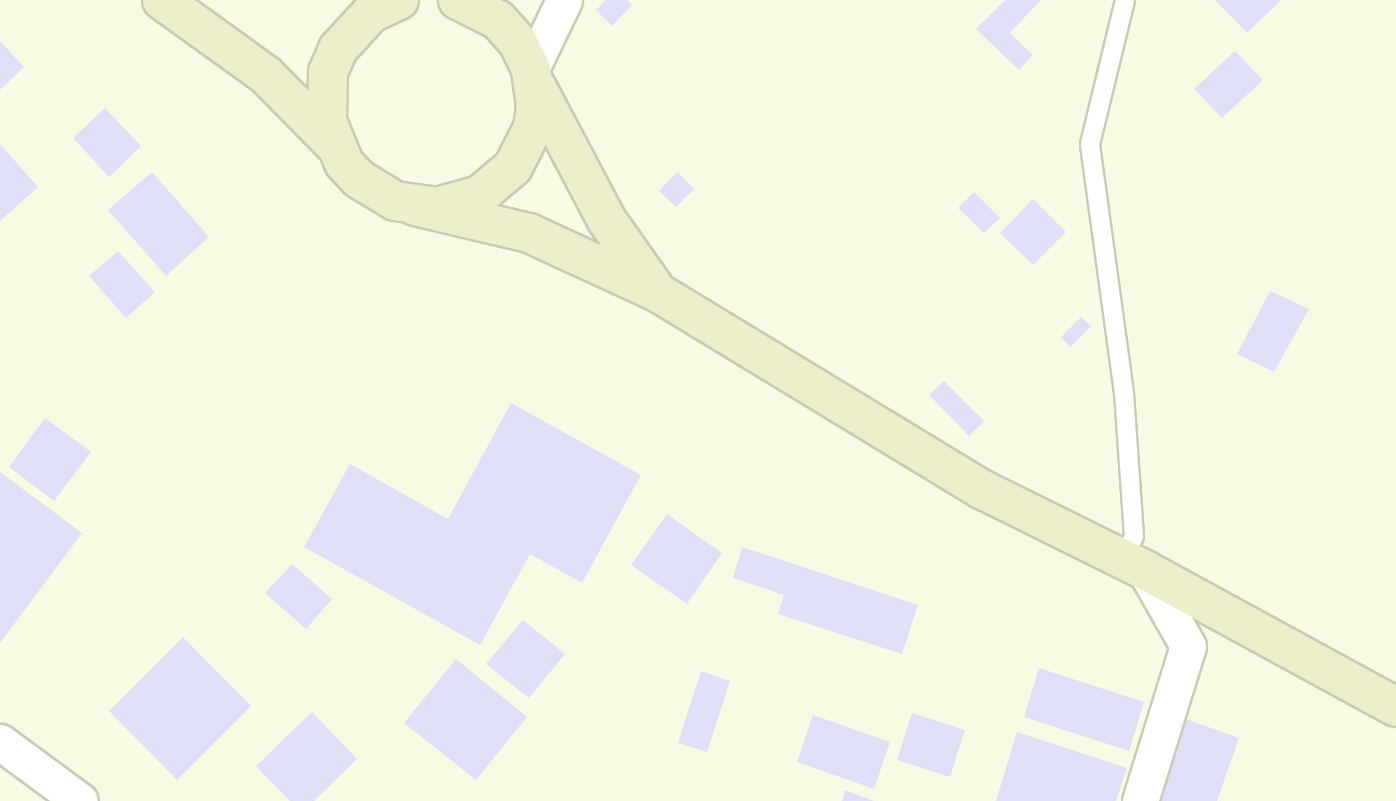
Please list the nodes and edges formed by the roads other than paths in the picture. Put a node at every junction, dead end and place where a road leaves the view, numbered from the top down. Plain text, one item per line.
1 (162, 0) edge
2 (458, 0) edge
3 (564, 0) edge
4 (1125, 0) edge
5 (392, 1) edge
6 (533, 77) junction
7 (334, 144) junction
8 (415, 206) junction
9 (657, 292) junction
10 (1134, 565) junction
11 (1396, 707) edge
12 (0, 742) edge
13 (80, 801) edge
14 (1140, 801) edge

1 - 7 main road
2 - 6 main road
3 - 6 street
4 - 10 lane
5 - 7 main road
6 - 8 main road
6 - 9 main road
7 - 8 main road
8 - 9 main road
9 - 10 main road
10 - 11 main road
10 - 14 street
12 - 13 street

